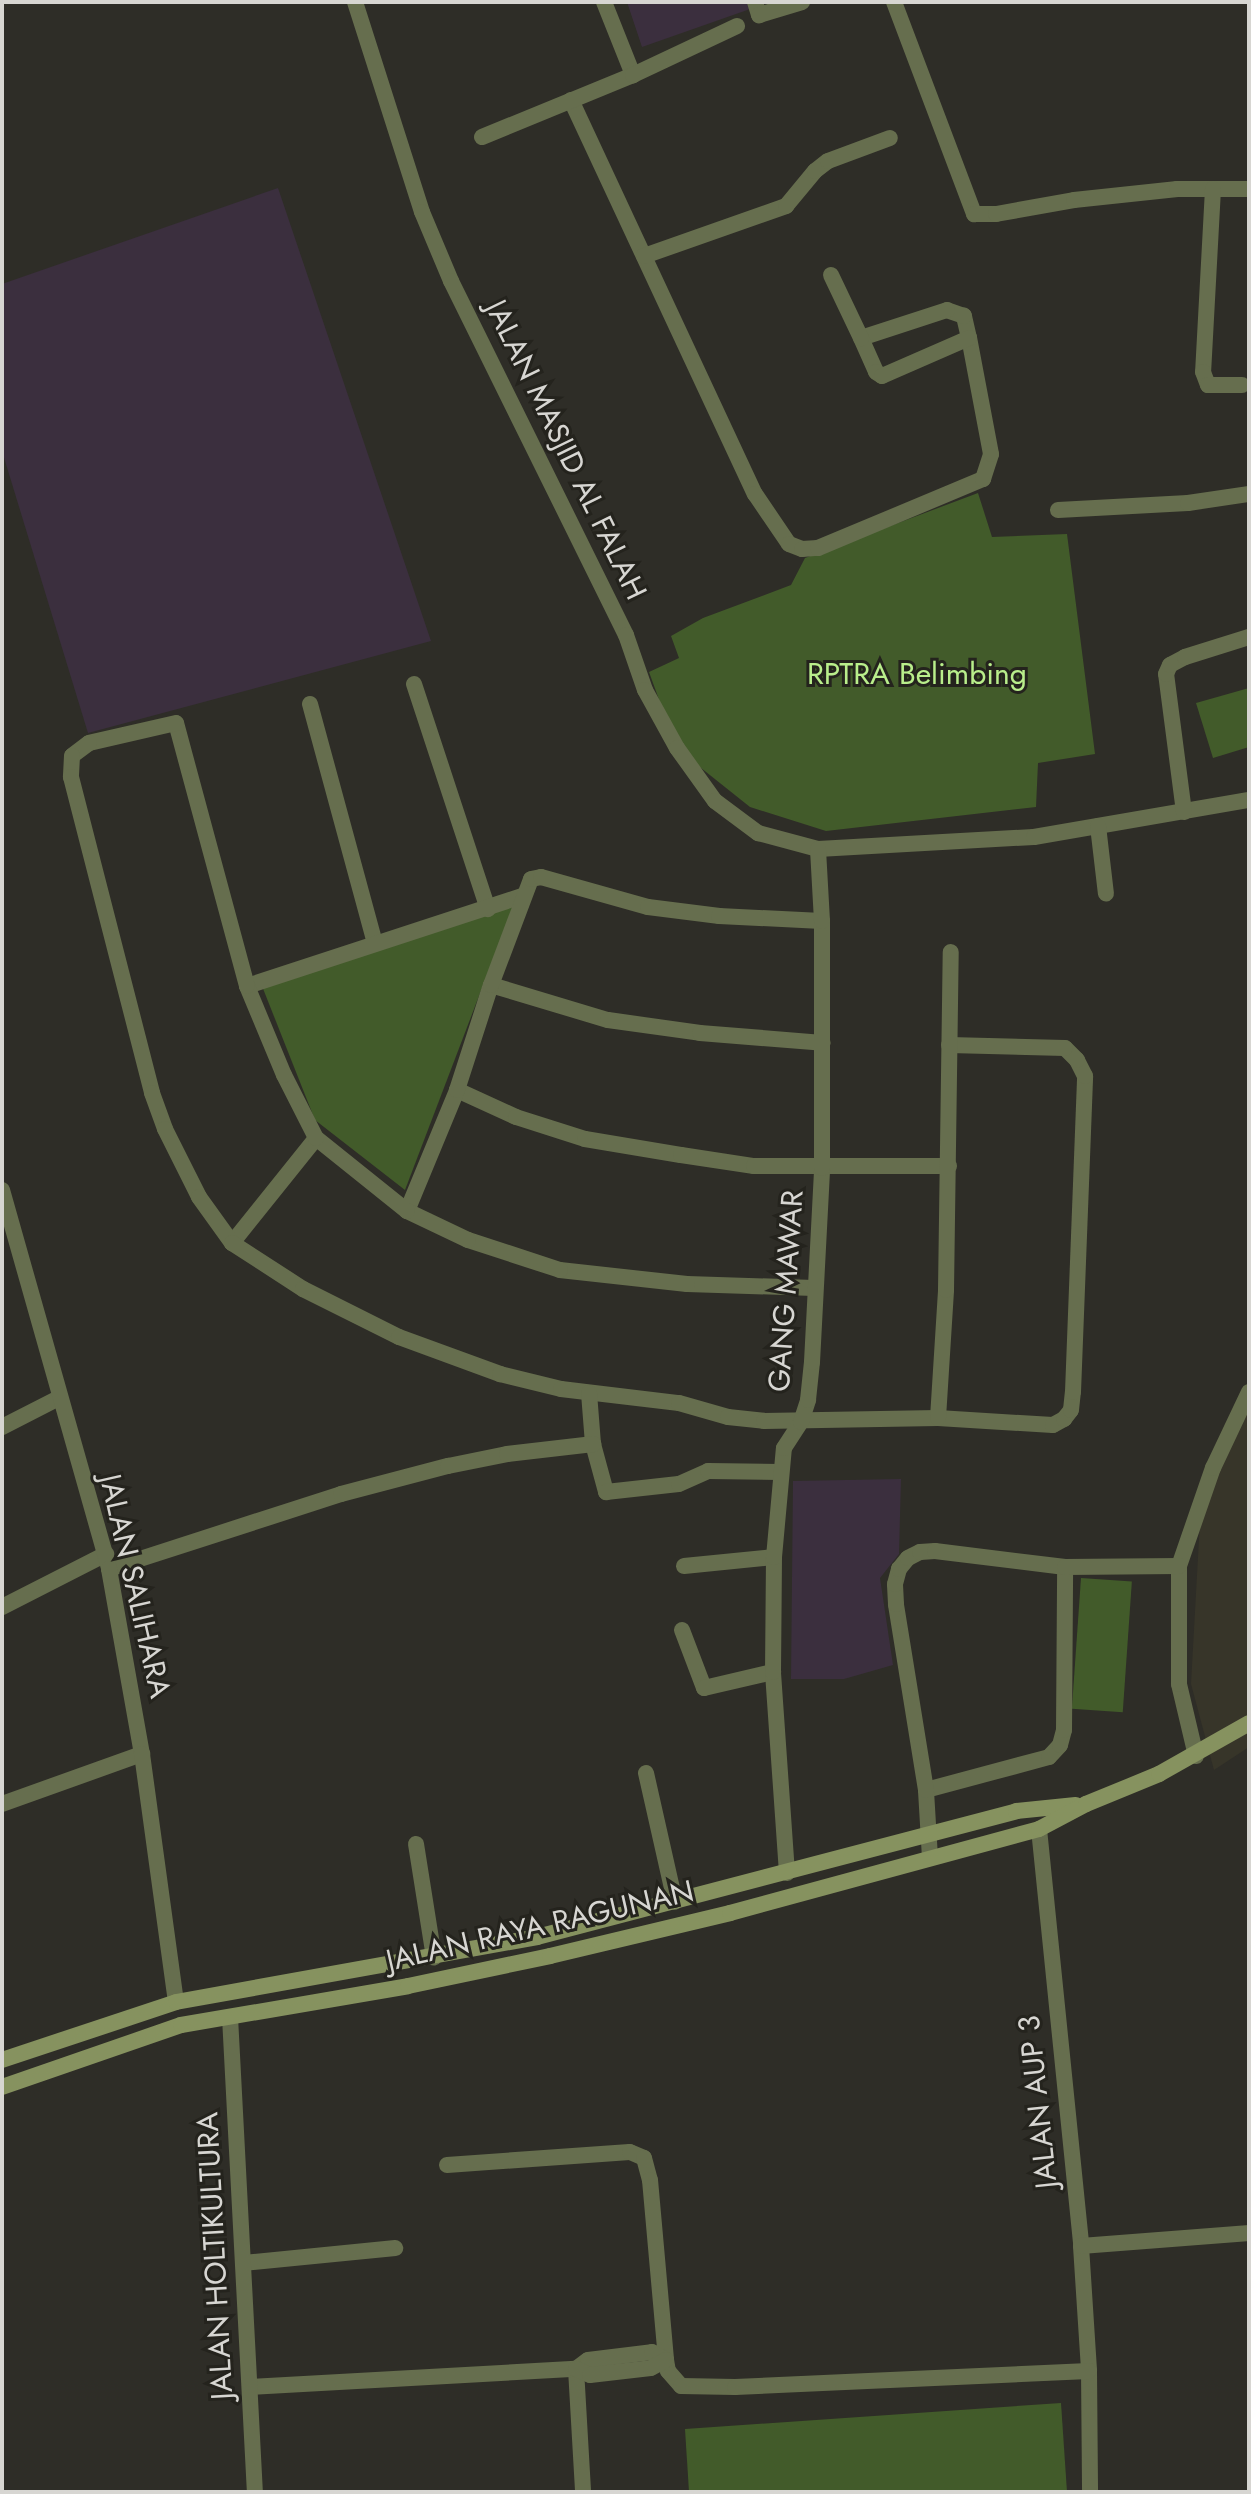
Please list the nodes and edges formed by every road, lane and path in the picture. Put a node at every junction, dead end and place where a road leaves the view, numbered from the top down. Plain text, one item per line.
1 (355, 2) edge
2 (604, 2) edge
3 (755, 2) edge
4 (802, 2) edge
5 (894, 2) edge
6 (737, 26) dead end
7 (633, 75) junction
8 (571, 100) junction
9 (482, 137) dead end
10 (890, 138) dead end
11 (1213, 189) junction
12 (1249, 189) edge
13 (644, 256) junction
14 (831, 275) dead end
15 (861, 338) junction
16 (969, 338) junction
17 (1242, 385) dead end
18 (1249, 494) edge
19 (1058, 510) dead end
20 (1249, 637) edge
21 (414, 684) dead end
22 (310, 704) dead end
23 (1249, 800) edge
24 (1184, 812) junction
25 (1098, 826) junction
26 (818, 849) junction
27 (1106, 894) dead end
28 (522, 896) junction
29 (488, 909) junction
30 (822, 921) junction
31 (375, 943) junction
32 (951, 952) dead end
33 (491, 985) junction
34 (247, 986) junction
35 (823, 1043) junction
36 (949, 1045) junction
37 (457, 1090) junction
38 (316, 1138) junction
39 (949, 1166) junction
40 (822, 1168) junction
41 (2, 1190) edge
42 (407, 1211) junction
43 (9, 1238) edge
44 (232, 1243) junction
45 (814, 1288) junction
46 (1249, 1392) edge
47 (589, 1393) junction
48 (59, 1398) junction
49 (938, 1418) junction
50 (801, 1422) junction
51 (2, 1427) edge
52 (593, 1444) junction
53 (780, 1472) junction
54 (774, 1557) junction
55 (107, 1562) junction
56 (684, 1566) dead end
57 (1179, 1566) junction
58 (1065, 1567) junction
59 (2, 1607) edge
60 (682, 1630) dead end
61 (773, 1672) junction
62 (1249, 1722) edge
63 (142, 1754) junction
64 (1196, 1756) junction
65 (646, 1773) dead end
66 (926, 1790) junction
67 (2, 1804) edge
68 (1086, 1804) junction
69 (1039, 1829) junction
70 (926, 1835) junction
71 (416, 1844) dead end
72 (930, 1858) junction
73 (787, 1873) junction
74 (675, 1902) junction
75 (434, 1958) junction
76 (176, 2002) junction
77 (230, 2017) junction
78 (2, 2060) edge
79 (2, 2087) edge
80 (447, 2165) dead end
81 (1249, 2233) edge
82 (1081, 2246) junction
83 (395, 2248) dead end
84 (243, 2263) junction
85 (666, 2360) junction
86 (576, 2369) junction
87 (1089, 2371) junction
88 (250, 2387) junction
89 (255, 2492) edge
90 (583, 2492) edge
91 (1090, 2492) edge

1 - 26 street, JALAN MASJID AL FALAH
2 - 7 street
3 - 4 street
5 - 11 street
6 - 7 street
7 - 8 street
8 - 9 street
8 - 13 street
10 - 13 street
11 - 12 street
11 - 17 street
13 - 16 street
14 - 15 street
15 - 16 street
15 - 16 street
18 - 19 street
20 - 24 street
21 - 29 street
22 - 31 street
23 - 24 street, JALAN MASJID AL FALAH
24 - 25 street, JALAN MASJID AL FALAH
25 - 26 street, JALAN MASJID AL FALAH
25 - 27 street
26 - 30 street, GANG MAWAR
28 - 29 street
28 - 30 street
28 - 33 street
29 - 31 street
30 - 35 street, GANG MAWAR
31 - 34 street
32 - 36 street
33 - 35 street
33 - 37 street
34 - 38 street
34 - 44 street
35 - 40 street, GANG MAWAR
36 - 39 street
36 - 49 street
37 - 40 street
37 - 42 street
38 - 42 street
38 - 44 street
39 - 40 street
39 - 49 street
40 - 45 street, GANG MAWAR
41 - 43 street, JALAN SALIHARA
42 - 45 street
43 - 48 street, JALAN SALIHARA
44 - 47 street
45 - 50 street, GANG MAWAR
46 - 57 street
47 - 50 street
47 - 52 street
48 - 51 street
48 - 55 street, JALAN SALIHARA
49 - 50 street
50 - 53 street, GANG MAWAR
52 - 53 street
52 - 55 street
53 - 54 street, GANG MAWAR
54 - 56 street
54 - 61 street, GANG MAWAR
55 - 59 street
55 - 63 street, JALAN SALIHARA
57 - 58 street
57 - 64 street
58 - 66 street
58 - 66 street
60 - 61 street
61 - 73 street, GANG MAWAR
62 - 64 main road, JALAN RAYA RAGUNAN
63 - 67 street
63 - 76 street, JALAN SALIHARA
64 - 68 main road, JALAN RAYA RAGUNAN
65 - 74 street
66 - 70 street
68 - 69 main road, JALAN RAYA RAGUNAN
68 - 70 main road, JALAN RAYA RAGUNAN
69 - 72 main road, JALAN RAYA RAGUNAN
69 - 82 street, JALAN AUP 3
70 - 72 street
70 - 73 main road, JALAN RAYA RAGUNAN
71 - 75 street
72 - 77 main road, JALAN RAYA RAGUNAN
73 - 74 main road, JALAN RAYA RAGUNAN
74 - 75 main road, JALAN RAYA RAGUNAN
75 - 76 main road, JALAN RAYA RAGUNAN
76 - 78 main road, JALAN RAYA RAGUNAN
77 - 79 main road, JALAN RAYA RAGUNAN
77 - 84 street, JALAN HOLTIKULTURA
80 - 85 street
81 - 82 street
82 - 87 street, JALAN AUP 3
83 - 84 street
84 - 88 street, JALAN HOLTIKULTURA
85 - 86 street
85 - 87 street
86 - 88 street
86 - 90 street
87 - 91 street, JALAN AUP 3
88 - 89 street, JALAN HOLTIKULTURA

